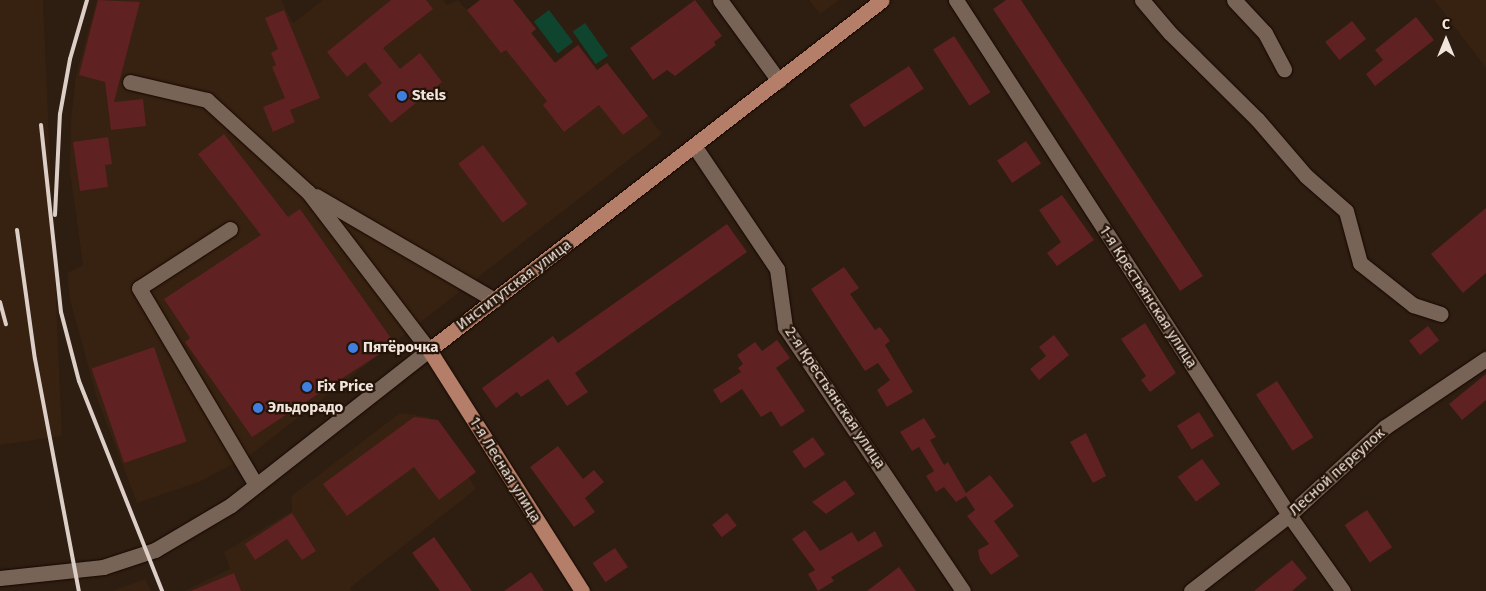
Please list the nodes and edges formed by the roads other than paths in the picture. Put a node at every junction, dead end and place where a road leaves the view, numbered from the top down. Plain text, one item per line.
1 (720, 0) edge
2 (882, 0) edge
3 (956, 0) edge
4 (1142, 0) edge
5 (1234, 0) edge
6 (1284, 69) dead end
7 (779, 81) junction
8 (130, 82) dead end
9 (695, 147) junction
10 (308, 192) junction
11 (230, 229) dead end
12 (495, 300) junction
13 (1441, 314) dead end
14 (429, 350) junction
15 (1486, 359) edge
16 (256, 485) junction
17 (1290, 515) junction
18 (0, 578) edge
19 (582, 591) edge
20 (963, 591) edge
21 (1191, 591) edge
22 (1343, 591) edge

1 - 7 street
2 - 7 main road, Институтская улица
3 - 17 street, 1-я Крестьянская улица
4 - 13 street
5 - 6 street
7 - 9 main road, Институтская улица
8 - 10 street
9 - 12 main road, Институтская улица
9 - 20 street, 2-я Крестьянская улица
10 - 12 street
10 - 14 street
11 - 16 street
12 - 14 main road, Институтская улица
14 - 16 street, Институтская улица
14 - 19 main road, 1-я Лесная улица
15 - 17 street, Лесной переулок
16 - 18 street, Институтская улица
17 - 21 street, Лесной переулок
17 - 22 street, 1-я Крестьянская улица

